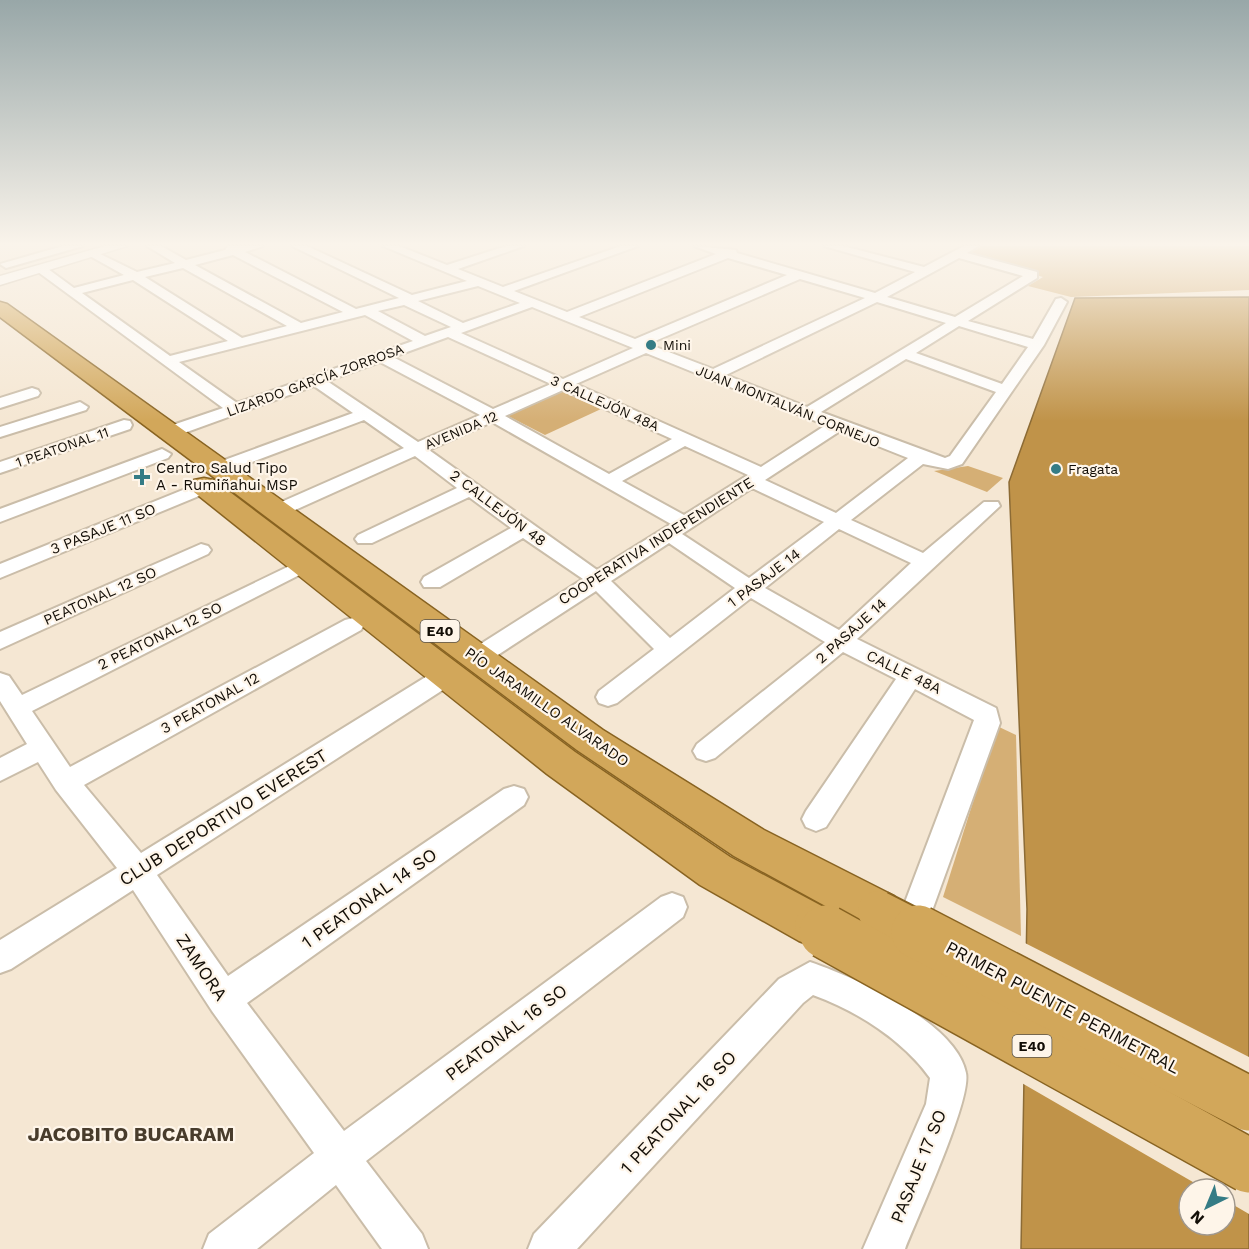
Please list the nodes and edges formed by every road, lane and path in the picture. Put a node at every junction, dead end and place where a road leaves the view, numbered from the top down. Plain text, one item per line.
1 (88, 304) edge
2 (180, 304) edge
3 (257, 304) edge
4 (344, 304) edge
5 (388, 304) edge
6 (416, 304) edge
7 (527, 304) edge
8 (534, 304) edge
9 (598, 304) edge
10 (733, 304) edge
11 (863, 304) edge
12 (898, 304) edge
13 (988, 304) edge
14 (1060, 304) edge
15 (0, 308) edge
16 (360, 312) junction
17 (566, 317) junction
18 (960, 322) junction
19 (298, 327) junction
20 (455, 330) junction
21 (0, 331) edge
22 (424, 341) junction
23 (239, 342) junction
24 (1037, 345) junction
25 (640, 346) junction
26 (906, 354) junction
27 (380, 356) junction
28 (167, 361) junction
29 (712, 375) junction
30 (316, 380) junction
31 (565, 385) junction
32 (1004, 390) junction
33 (32, 393) dead end
34 (0, 403) edge
35 (80, 407) dead end
36 (235, 409) junction
37 (808, 413) junction
38 (365, 414) junction
39 (494, 416) junction
40 (124, 425) junction
41 (838, 425) junction
42 (0, 432) edge
43 (685, 439) junction
44 (165, 443) junction
45 (417, 449) junction
46 (920, 458) junction
47 (0, 468) edge
48 (756, 477) junction
49 (211, 478) junction
50 (607, 482) junction
51 (472, 488) junction
52 (991, 506) dead end
53 (277, 511) junction
54 (0, 516) edge
55 (838, 521) junction
56 (524, 529) junction
57 (677, 529) junction
58 (365, 539) dead end
59 (201, 550) dead end
60 (925, 562) junction
61 (304, 565) junction
62 (0, 572) edge
63 (596, 579) junction
64 (432, 582) dead end
65 (750, 588) junction
66 (353, 625) dead end
67 (0, 641) edge
68 (842, 641) junction
69 (669, 650) junction
70 (476, 658) junction
71 (910, 675) junction
72 (446, 676) junction
73 (8, 695) edge
74 (608, 697) dead end
75 (44, 747) junction
76 (706, 751) dead end
77 (0, 770) edge
78 (66, 782) junction
79 (514, 797) dead end
80 (816, 819) dead end
81 (137, 871) junction
82 (672, 907) dead end
83 (878, 911) joint
84 (0, 958) edge
85 (810, 978) joint
86 (224, 999) junction
87 (880, 1011) junction
88 (1249, 1104) edge
89 (341, 1156) junction
90 (1249, 1166) edge
91 (224, 1249) edge
92 (407, 1249) edge
93 (549, 1249) edge
94 (884, 1249) edge

1 - 28 street
2 - 23 street
3 - 19 street
4 - 16 street
5 - 16 street
6 - 20 street, 3 CALLEJÓN 48A
7 - 20 street, LIZARDO GARCÍA ZORROSA
8 - 17 street, JUAN MONTALVÁN CORNEJO
9 - 17 street
10 - 25 street, AVENIDA 12
11 - 29 street
12 - 18 street
13 - 18 street
14 - 24 street
15 - 44 highway, PÍO JARAMILLO ALVARADO / E40
16 - 19 street
16 - 22 street
17 - 25 street, JUAN MONTALVÁN CORNEJO
18 - 24 street
18 - 26 street
19 - 23 street
20 - 22 street, LIZARDO GARCÍA ZORROSA
20 - 31 street, 3 CALLEJÓN 48A
21 - 40 highway, PÍO JARAMILLO ALVARADO / E40
22 - 27 street, LIZARDO GARCÍA ZORROSA
23 - 28 street
24 - 32 street
25 - 29 street, JUAN MONTALVÁN CORNEJO
25 - 31 street, AVENIDA 12
26 - 32 street
26 - 37 street
27 - 30 street, LIZARDO GARCÍA ZORROSA
27 - 39 street, CALLE 48A
28 - 36 street
29 - 37 street, JUAN MONTALVÁN CORNEJO
30 - 36 street, LIZARDO GARCÍA ZORROSA
30 - 38 street, 2 CALLEJÓN 48
31 - 39 street, AVENIDA 12
31 - 43 street, 3 CALLEJÓN 48A
32 - 46 street, JUAN MONTALVÁN CORNEJO
33 - 34 street
35 - 42 street
36 - 44 street, LIZARDO GARCÍA ZORROSA
37 - 41 street, JUAN MONTALVÁN CORNEJO
38 - 45 street, 2 CALLEJÓN 48
38 - 49 street, 3 PASAJE 11 SO
39 - 45 street, AVENIDA 12
39 - 50 street, CALLE 48A
40 - 44 highway, PÍO JARAMILLO ALVARADO / E40
40 - 47 street, 1 PEATONAL 11
41 - 46 street, JUAN MONTALVÁN CORNEJO
41 - 48 street, COOPERATIVA INDEPENDIENTE
43 - 48 street, 3 CALLEJÓN 48A
43 - 50 street
44 - 49 highway, PÍO JARAMILLO ALVARADO / E40
44 - 54 street, LIZARDO GARCÍA ZORROSA
45 - 51 street, 2 CALLEJÓN 48
45 - 53 street, AVENIDA 12
46 - 55 street, 1 PASAJE 14
48 - 55 street, 3 CALLEJÓN 48A
48 - 57 street, COOPERATIVA INDEPENDIENTE
49 - 53 highway, PÍO JARAMILLO ALVARADO / E40
49 - 61 highway, PÍO JARAMILLO ALVARADO / E40
49 - 62 street, 3 PASAJE 11 SO
50 - 57 street, CALLE 48A
51 - 56 street, 2 CALLEJÓN 48
51 - 58 street
52 - 60 street, 2 PASAJE 14
53 - 70 highway, PÍO JARAMILLO ALVARADO / E40
55 - 60 street, 3 CALLEJÓN 48A
55 - 65 street, 1 PASAJE 14
56 - 63 street, 2 CALLEJÓN 48
56 - 64 street
57 - 63 street, COOPERATIVA INDEPENDIENTE
57 - 65 street, CALLE 48A
59 - 67 street, PEATONAL 12 SO
60 - 68 street, 2 PASAJE 14
61 - 72 highway, PÍO JARAMILLO ALVARADO / E40
61 - 73 street, 2 PEATONAL 12 SO
63 - 69 street, 2 CALLEJÓN 48
63 - 70 street, COOPERATIVA INDEPENDIENTE
65 - 68 street, CALLE 48A
65 - 69 street, 1 PASAJE 14
66 - 78 street, 3 PEATONAL 12
68 - 71 street, CALLE 48A
68 - 76 street, 2 PASAJE 14
69 - 74 street, 1 PASAJE 14
70 - 83 highway, PÍO JARAMILLO ALVARADO / E40
71 - 80 street
71 - 87 street, CALLE 48A
72 - 81 street, CLUB DEPORTIVO EVEREST
72 - 90 highway, PÍO JARAMILLO ALVARADO / E40, bridge
73 - 75 street, ZAMORA
75 - 77 street
75 - 78 street, ZAMORA
78 - 81 street, ZAMORA
79 - 86 street, 1 PEATONAL 14 SO
81 - 84 street, CLUB DEPORTIVO EVEREST
81 - 86 street, ZAMORA
82 - 89 street, PEATONAL 16 SO
83 - 88 highway, PRIMER PUENTE PERIMETRAL / E40, bridge
85 - 87 street, PASAJE 17 SO
85 - 93 street, 1 PEATONAL 16 SO
86 - 89 street, ZAMORA
87 - 94 street, PASAJE 17 SO
89 - 91 street, PEATONAL 16 SO
89 - 92 street, ZAMORA

